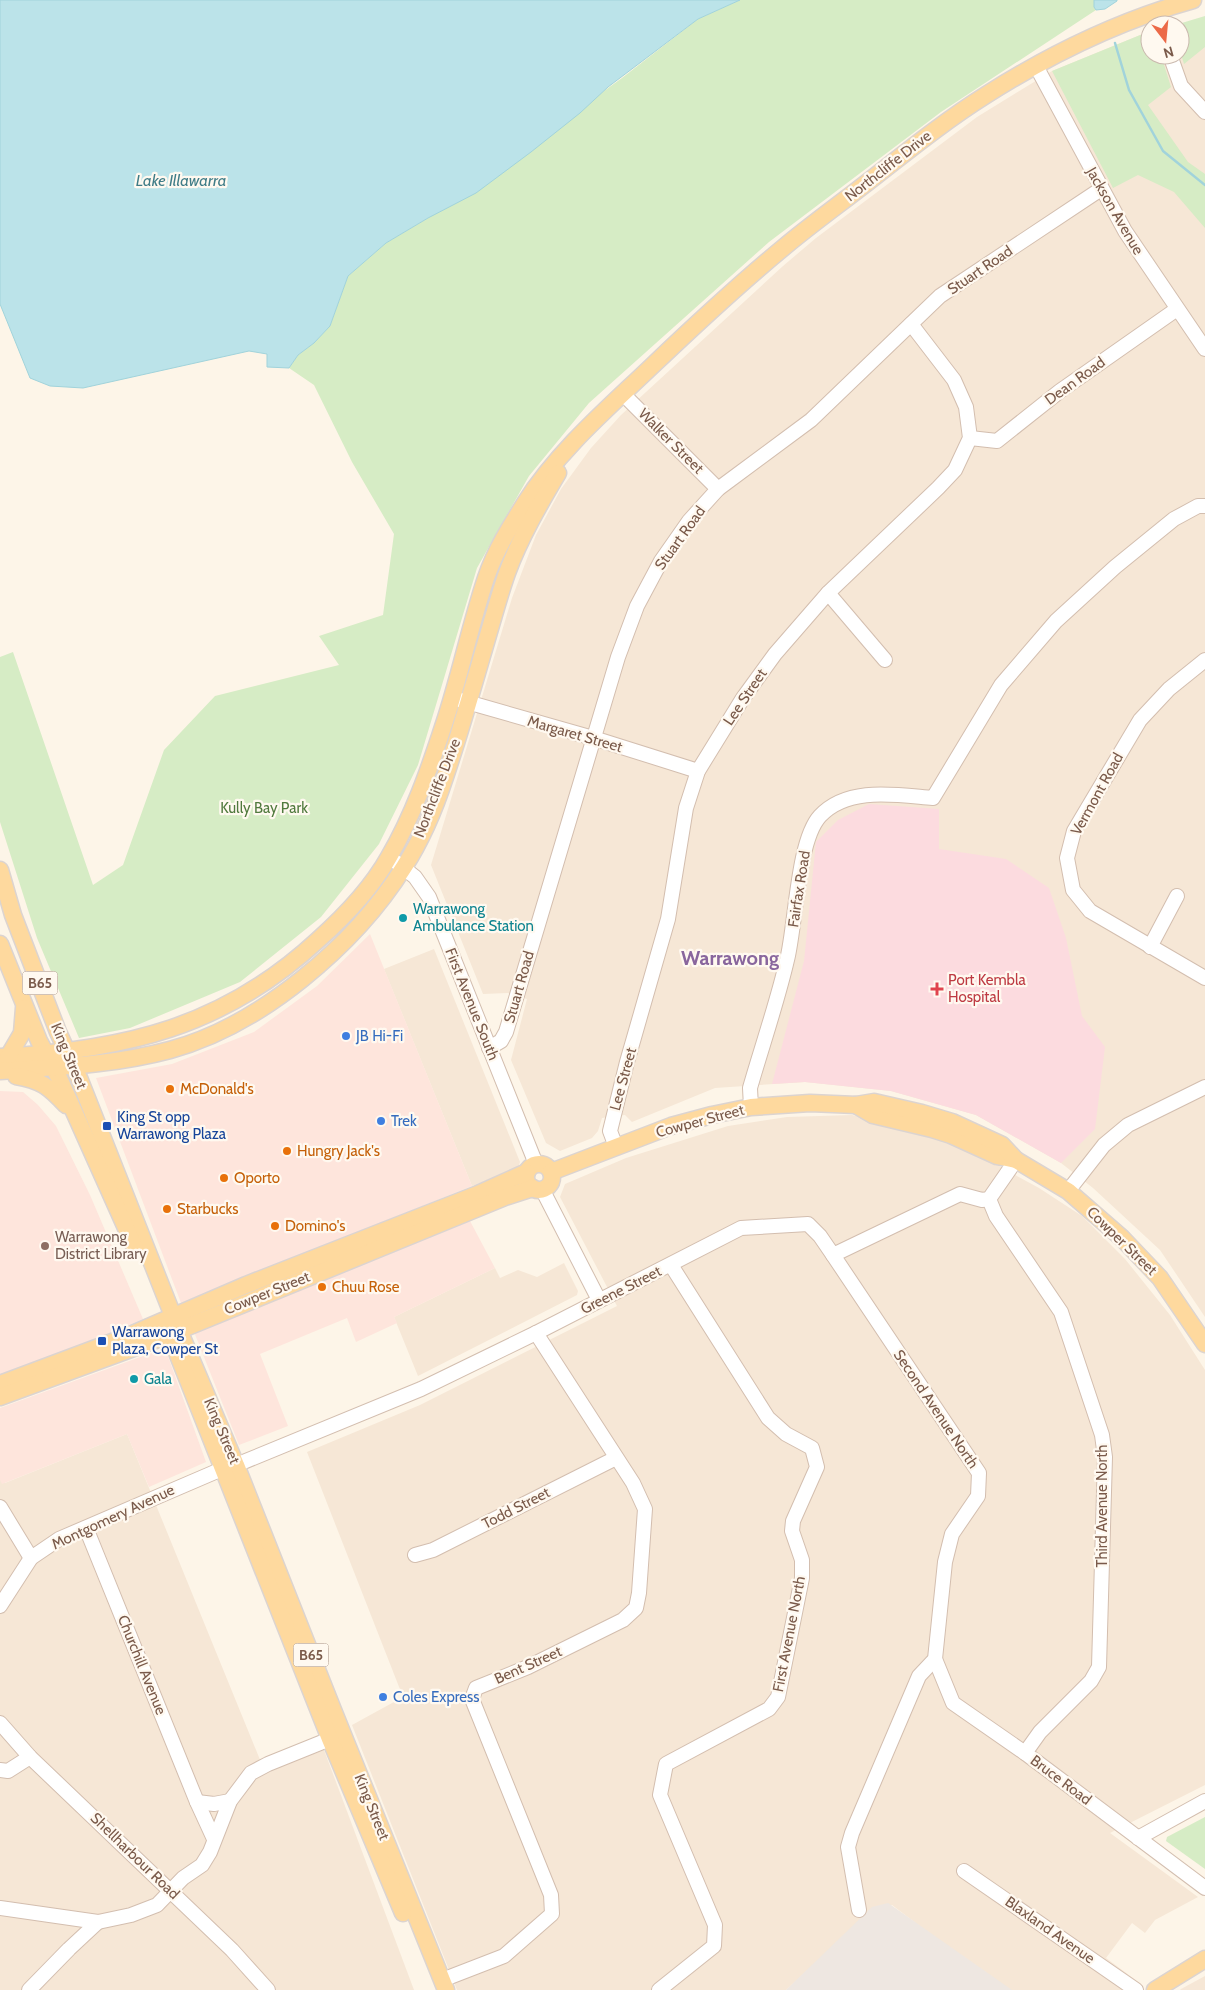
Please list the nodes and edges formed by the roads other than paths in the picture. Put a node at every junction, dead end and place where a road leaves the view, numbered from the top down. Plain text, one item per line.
1 (1193, 0) edge
2 (1164, 15) edge
3 (1140, 24) edge
4 (1174, 65) edge
5 (1036, 66) junction
6 (1205, 112) edge
7 (1101, 189) junction
8 (1177, 309) junction
9 (911, 324) junction
10 (1205, 349) edge
11 (623, 394) junction
12 (970, 438) junction
13 (718, 488) junction
14 (1205, 506) edge
15 (828, 593) junction
16 (885, 660) dead end
17 (1205, 660) edge
18 (460, 700) junction
19 (593, 738) junction
20 (698, 771) junction
21 (389, 858) junction
22 (404, 867) junction
23 (0, 870) edge
24 (1177, 896) dead end
25 (0, 944) edge
26 (1150, 946) junction
27 (1205, 978) edge
28 (24, 1004) junction
29 (490, 1048) junction
30 (68, 1051) junction
31 (4, 1057) edge
32 (50, 1061) junction
33 (75, 1067) junction
34 (0, 1072) edge
35 (1205, 1087) edge
36 (856, 1105) junction
37 (751, 1107) junction
38 (922, 1113) junction
39 (74, 1114) junction
40 (894, 1120) junction
41 (951, 1135) junction
42 (616, 1147) junction
43 (1016, 1160) junction
44 (532, 1168) junction
45 (551, 1172) junction
46 (538, 1189) junction
47 (1068, 1191) junction
48 (990, 1199) junction
49 (833, 1255) junction
50 (671, 1265) junction
51 (599, 1300) junction
52 (171, 1325) junction
53 (536, 1333) junction
54 (1205, 1344) edge
55 (0, 1384) edge
56 (0, 1397) edge
57 (616, 1458) junction
58 (229, 1467) junction
59 (0, 1507) edge
60 (86, 1528) junction
61 (415, 1555) dead end
62 (31, 1558) junction
63 (0, 1606) edge
64 (935, 1659) junction
65 (332, 1710) junction
66 (0, 1723) edge
67 (330, 1739) junction
68 (1025, 1753) junction
69 (30, 1757) junction
70 (0, 1770) edge
71 (230, 1801) junction
72 (1205, 1801) edge
73 (197, 1802) junction
74 (1138, 1838) junction
75 (214, 1839) junction
76 (964, 1871) dead end
77 (1205, 1888) edge
78 (171, 1891) junction
79 (0, 1908) edge
80 (859, 1910) dead end
81 (98, 1922) junction
82 (1205, 1959) edge
83 (441, 1987) edge
84 (29, 1990) edge
85 (268, 1990) edge
86 (659, 1990) edge
87 (1136, 1990) edge
88 (1155, 1990) edge

1 - 2 main road, Northcliffe Drive
3 - 5 main road, Northcliffe Drive
4 - 6 street
5 - 7 street, Jackson Avenue
5 - 11 main road, Northcliffe Drive
7 - 8 street, Jackson Avenue
7 - 9 street, Stuart Road
8 - 10 street, Jackson Avenue
8 - 12 street, Dean Road
9 - 12 street
9 - 13 street, Stuart Road
11 - 13 street, Walker Street
11 - 18 main road, Northcliffe Drive
12 - 15 street, Lee Street
13 - 19 street, Stuart Road
14 - 37 street, Fairfax Road
15 - 16 street
15 - 20 street, Lee Street
17 - 26 street, Vermont Road
18 - 19 street, Margaret Street
18 - 21 main road, Northcliffe Drive
18 - 22 main road, Northcliffe Drive
19 - 20 street, Margaret Street
19 - 29 street, Stuart Road
20 - 42 street, Lee Street
21 - 22 street, First Avenue South
21 - 30 main road, Northcliffe Drive
22 - 29 street, First Avenue South
22 - 33 main road, Northcliffe Drive
23 - 30 main road, King Street / B65
24 - 26 street
25 - 28 main road, King Street / B65
26 - 27 street, Vermont Road
28 - 31 main road
28 - 32 main road, King Street / B65
29 - 44 street, First Avenue South
30 - 32 main road, Northcliffe Drive
30 - 33 main road, King Street / B65
31 - 32 main road, Northcliffe Drive
32 - 33 main road, Northcliffe Drive
32 - 34 main road, Northcliffe Drive
32 - 39 main road, King Street / B65
33 - 52 main road, King Street / B65
34 - 39 main road
35 - 47 street
36 - 37 main road, Cowper Street
36 - 38 main road, Cowper Street
36 - 40 main road, Cowper Street
37 - 42 main road, Cowper Street
38 - 40 main road
38 - 41 main road
38 - 43 main road, Cowper Street
39 - 52 main road, King Street / B65
40 - 41 main road, Cowper Street
41 - 43 main road, Cowper Street
42 - 45 main road, Cowper Street
43 - 47 main road, Cowper Street
43 - 48 street
44 - 45 main road
44 - 46 main road
44 - 52 main road, Cowper Street
45 - 46 main road
46 - 51 street
46 - 52 main road, Cowper Street
47 - 54 main road, Cowper Street
48 - 49 street
48 - 68 street, Third Avenue North
49 - 50 street, Greene Street
49 - 64 street, Second Avenue North
50 - 51 street, Greene Street
50 - 86 street, First Avenue North
51 - 53 street, Greene Street
52 - 55 main road, Cowper Street
52 - 56 main road, Cowper Street
52 - 58 main road, King Street / B65
53 - 57 street, Bent Street
53 - 58 street, Greene Street
57 - 61 street, Todd Street
57 - 83 street, Bent Street
58 - 60 street, Montgomery Avenue
58 - 65 main road, King Street / B65
58 - 67 main road, King Street / B65
59 - 62 street
60 - 62 street, Montgomery Avenue
60 - 73 street, Churchill Avenue
62 - 63 street, Montgomery Avenue
64 - 68 street, Bruce Road
64 - 80 street
65 - 67 street
65 - 83 main road, King Street / B65
66 - 69 street, Shellharbour Road
67 - 71 street
67 - 83 main road, King Street / B65
68 - 74 street, Bruce Road
69 - 70 street
69 - 78 street, Shellharbour Road
71 - 73 street
71 - 75 street
72 - 74 street
73 - 75 street, Churchill Avenue
74 - 77 street, Bruce Road
75 - 78 street
76 - 87 street, Blaxland Avenue
78 - 81 street
78 - 85 street, Shellharbour Road
79 - 81 street
81 - 84 street
82 - 88 main road

